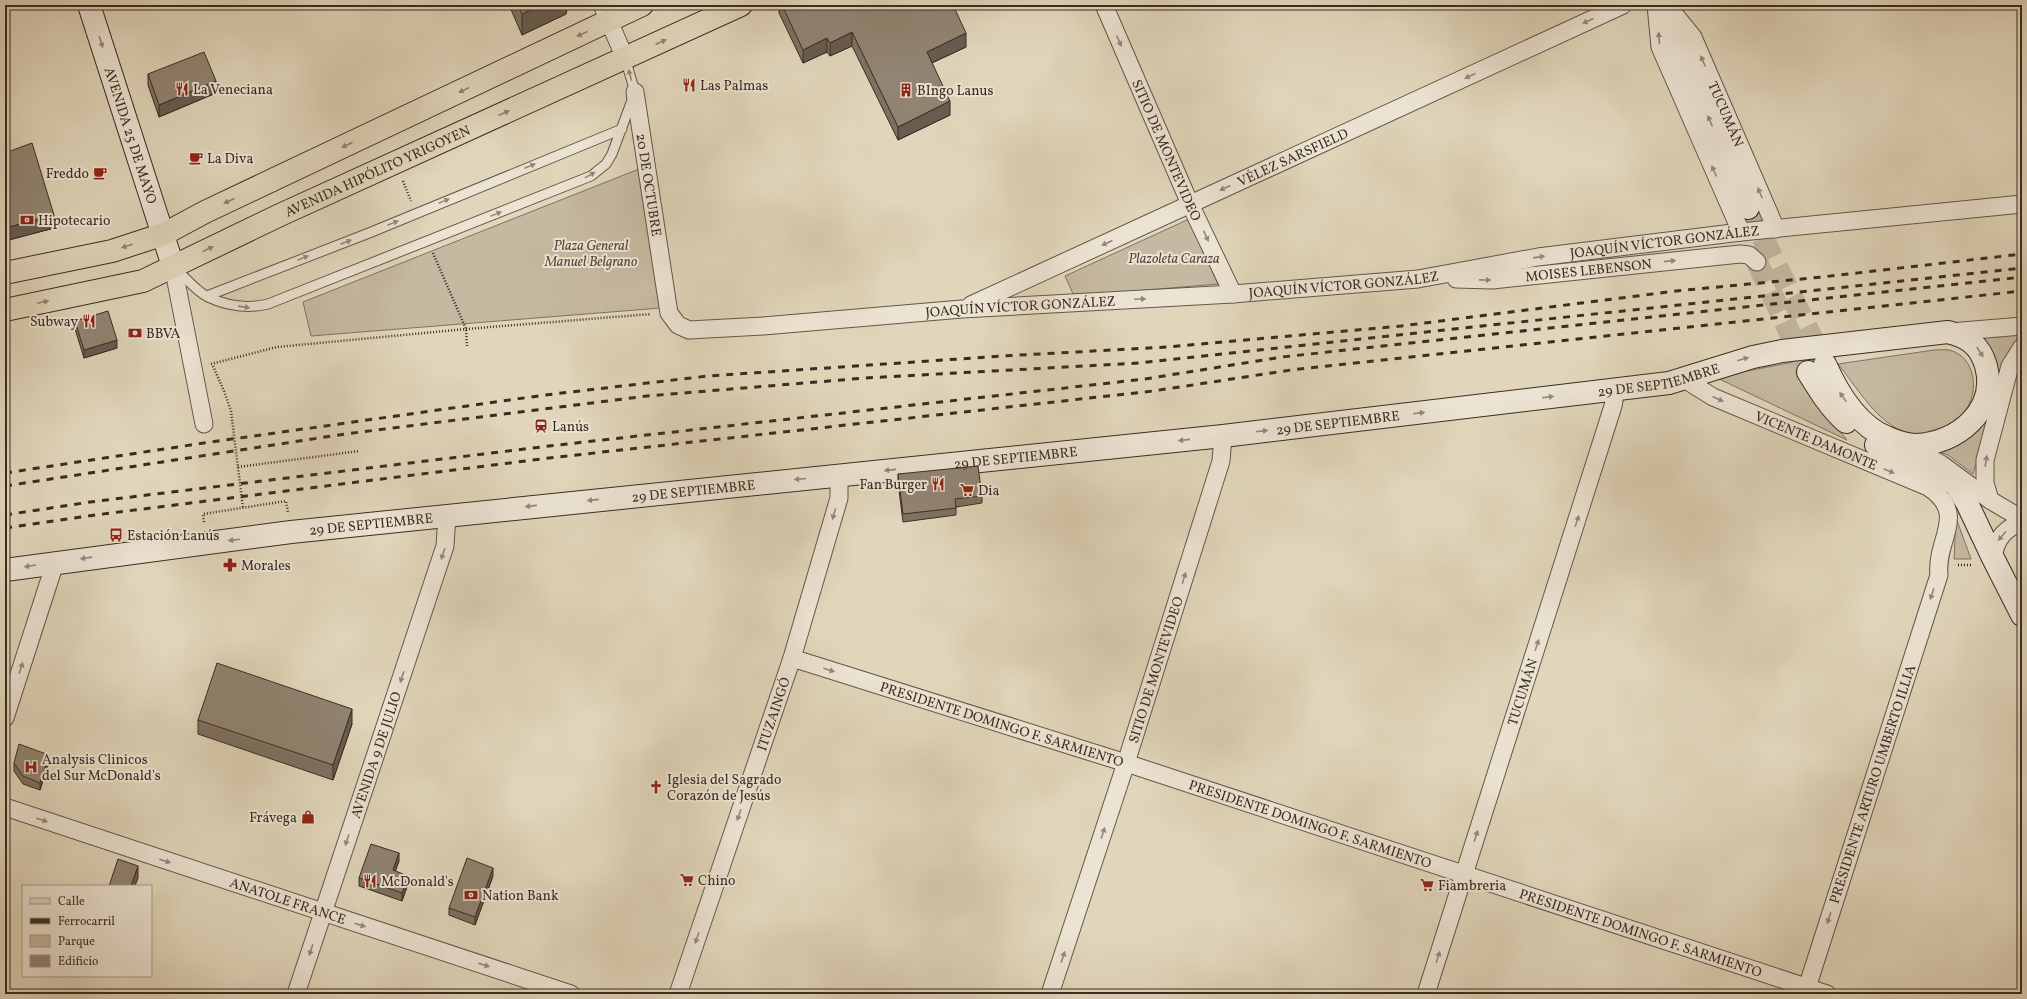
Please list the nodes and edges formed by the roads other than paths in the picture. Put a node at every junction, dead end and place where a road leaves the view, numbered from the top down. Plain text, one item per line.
1 (89, 5) edge
2 (642, 5) edge
3 (741, 5) edge
4 (1104, 5) edge
5 (1624, 5) edge
6 (1656, 5) edge
7 (1661, 5) edge
8 (1666, 5) edge
9 (606, 13) edge
10 (625, 58) junction
11 (634, 92) junction
12 (622, 129) junction
13 (1190, 204) junction
14 (2022, 204) edge
15 (1748, 208) tunnel mouth
16 (1776, 229) junction
17 (1741, 232) junction
18 (164, 234) junction
19 (1757, 262) tunnel mouth
20 (173, 266) junction
21 (5, 273) edge
22 (1418, 279) junction
23 (1233, 294) junction
24 (207, 296) junction
25 (962, 309) junction
26 (5, 310) edge
27 (669, 313) joint
28 (2022, 326) edge
29 (1948, 332) junction
30 (2022, 347) edge
31 (1684, 379) junction
32 (1616, 389) junction
33 (204, 424) dead end
34 (1223, 436) junction
35 (1901, 442) junction
36 (839, 475) junction
37 (1990, 500) junction
38 (1945, 503) joint
39 (1967, 503) junction
40 (447, 515) junction
41 (2022, 520) edge
42 (1994, 562) junction
43 (55, 563) junction
44 (1943, 569) junction
45 (5, 570) edge
46 (2022, 615) edge
47 (792, 658) junction
48 (5, 718) edge
49 (1126, 763) junction
50 (5, 807) edge
51 (1464, 873) junction
52 (323, 913) junction
53 (1806, 991) edge
54 (296, 994) edge
55 (571, 994) edge
56 (678, 994) edge
57 (1050, 994) edge
58 (1426, 994) edge
59 (1827, 994) edge

1 -> 18 street, AVENIDA 25 DE MAYO
2 - 9 main road
10 -> 3 main road, AVENIDA HIPÓLITO YRIGOYEN
4 -> 13 street, SITIO DE MONTEVIDEO
5 -> 13 street, VÉLEZ SARSFIELD
17 -> 6 street
15 -> 7 street
16 -> 8 street, TUCUMÁN
9 - 10 street
9 -> 18 main road
11 -> 10 lane, 20 DE OCTUBRE
20 -> 10 main road, AVENIDA HIPÓLITO YRIGOYEN
11 - 12 lane
11 - 27 street, 20 DE OCTUBRE
24 -> 12 lane
24 -> 12 lane
13 -> 23 street, SITIO DE MONTEVIDEO
13 -> 25 street, VÉLEZ SARSFIELD
14 - 16 street, JOAQUÍN VÍCTOR GONZÁLEZ
16 - 17 street, JOAQUÍN VÍCTOR GONZÁLEZ
22 -> 17 street, JOAQUÍN VÍCTOR GONZÁLEZ
18 - 20 street, AVENIDA 25 DE MAYO
18 -> 21 main road
22 -> 19 street, MOISES LEBENSON
20 - 24 lane
26 -> 20 main road, AVENIDA HIPÓLITO YRIGOYEN
20 - 33 street
22 - 23 street, JOAQUÍN VÍCTOR GONZÁLEZ
25 -> 23 street, JOAQUÍN VÍCTOR GONZÁLEZ
25 - 27 street, JOAQUÍN VÍCTOR GONZÁLEZ
28 - 29 street, 29 DE SEPTIEMBRE
31 -> 29 street, 29 DE SEPTIEMBRE
29 -> 35 street
37 -> 30 street
31 - 32 street, 29 DE SEPTIEMBRE
31 -> 38 street, VICENTE DAMONTE
34 -> 32 street, 29 DE SEPTIEMBRE
51 -> 32 street, TUCUMÁN
34 -> 36 street, 29 DE SEPTIEMBRE
49 -> 34 street, SITIO DE MONTEVIDEO
35 - 37 street
35 -> 39 street
36 -> 40 street, 29 DE SEPTIEMBRE
36 -> 47 street, ITUZAINGÓ
37 - 41 street
38 - 44 street, PRESIDENTE ARTURO UMBERTO ILLIA
39 - 42 street
39 - 44 street, PRESIDENTE ARTURO UMBERTO ILLIA
40 -> 43 street, 29 DE SEPTIEMBRE
40 -> 52 street, AVENIDA 9 DE JULIO
41 -> 42 street
42 - 46 street
43 -> 45 street, 29 DE SEPTIEMBRE
48 -> 43 street
44 -> 53 street, PRESIDENTE ARTURO UMBERTO ILLIA
47 -> 49 street, PRESIDENTE DOMINGO F. SARMIENTO
47 -> 56 street, ITUZAINGÓ
49 - 51 street, PRESIDENTE DOMINGO F. SARMIENTO
57 -> 49 street, SITIO DE MONTEVIDEO
50 -> 52 street, ANATOLE FRANCE
51 - 53 street, PRESIDENTE DOMINGO F. SARMIENTO
58 -> 51 street, TUCUMÁN
52 -> 54 street, AVENIDA 9 DE JULIO
52 -> 55 street, ANATOLE FRANCE
53 - 59 street, PRESIDENTE DOMINGO F. SARMIENTO

